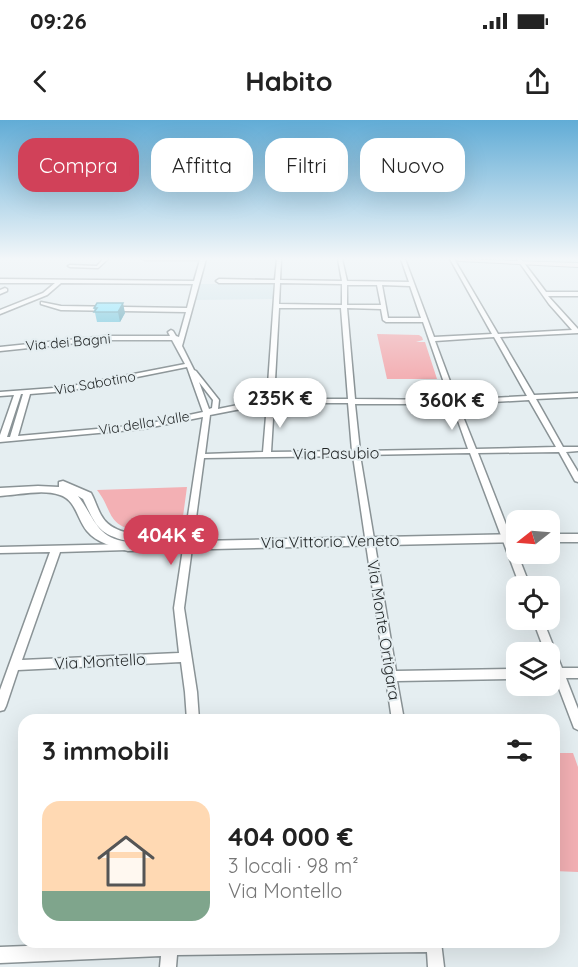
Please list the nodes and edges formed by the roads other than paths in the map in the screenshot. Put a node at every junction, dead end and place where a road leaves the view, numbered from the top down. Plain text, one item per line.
1 (34, 299) edge
2 (192, 299) edge
3 (276, 299) edge
4 (344, 299) edge
5 (382, 299) edge
6 (416, 299) edge
7 (474, 299) edge
8 (548, 299) edge
9 (43, 303) dead end
10 (276, 306) junction
11 (344, 307) junction
12 (384, 307) junction
13 (189, 310) junction
14 (0, 312) edge
15 (424, 320) junction
16 (183, 331) junction
17 (577, 332) edge
18 (495, 336) junction
19 (176, 339) junction
20 (431, 339) junction
21 (0, 349) edge
22 (189, 365) junction
23 (27, 392) junction
24 (18, 393) junction
25 (0, 394) edge
26 (578, 395) edge
27 (532, 398) junction
28 (269, 401) junction
29 (352, 401) junction
30 (454, 402) junction
31 (207, 413) junction
32 (13, 439) junction
33 (1, 440) edge
34 (561, 449) junction
35 (578, 449) edge
36 (474, 451) junction
37 (356, 453) junction
38 (267, 455) junction
39 (201, 456) junction
40 (578, 479) edge
41 (0, 486) edge
42 (0, 492) edge
43 (506, 526) edge
44 (506, 538) edge
45 (560, 538) edge
46 (578, 538) edge
47 (370, 540) junction
48 (188, 544) junction
49 (166, 545) junction
50 (128, 547) junction
51 (56, 549) junction
52 (0, 550) edge
53 (184, 657) junction
54 (15, 664) junction
55 (560, 673) edge
56 (578, 673) edge
57 (506, 674) edge
58 (391, 676) junction
59 (560, 686) edge
60 (0, 706) edge
61 (193, 714) edge
62 (397, 714) edge
63 (578, 724) edge
64 (119, 948) edge
65 (170, 948) edge
66 (434, 948) edge
67 (0, 955) edge
68 (168, 967) edge
69 (436, 967) edge

1 - 14 street
2 - 13 street
3 - 10 street
4 - 11 street, Via Monte Ortigara
5 - 12 street
6 - 15 street
7 - 18 street
8 - 17 street
9 - 13 street
10 - 11 street
10 - 28 street
11 - 12 street
11 - 29 street, Via Monte Ortigara
12 - 15 street
13 - 16 street
15 - 20 street
16 - 19 street, Via dei Bagni
16 - 19 street
17 - 18 street
18 - 20 street
18 - 27 street
19 - 21 street, Via dei Bagni
19 - 22 street
20 - 30 street
22 - 23 street, Via Sabotino
22 - 31 street
22 - 31 street
23 - 24 street, Via Sabotino
23 - 32 street
24 - 25 street, Via Sabotino
24 - 33 street, Via della Valle
26 - 27 street, Via della Valle
27 - 30 street, Via della Valle
27 - 34 street
28 - 29 street, Via della Valle
28 - 31 street, Via della Valle
28 - 38 street
29 - 30 street, Via della Valle
29 - 37 street, Via Monte Ortigara
30 - 36 street
31 - 32 street, Via della Valle
31 - 39 street
32 - 33 street, Via della Valle
34 - 35 street, Via Pasubio
34 - 36 street, Via Pasubio
34 - 40 street
36 - 37 street, Via Pasubio
36 - 43 street
37 - 38 street, Via Pasubio
37 - 47 street, Via Monte Ortigara
38 - 39 street, Via Pasubio
39 - 48 street
41 - 49 street
42 - 50 street
44 - 47 street, Via Vittorio Veneto
45 - 46 street
47 - 48 street, Via Vittorio Veneto
47 - 58 street, Via Monte Ortigara
48 - 49 street, Via Vittorio Veneto
48 - 53 street
49 - 50 street, Via Vittorio Veneto
50 - 51 street, Via Vittorio Veneto
51 - 52 street, Via Vittorio Veneto
51 - 54 street
53 - 54 street, Via Montello
53 - 61 street
54 - 60 street
55 - 56 street
57 - 58 street
58 - 62 street, Via Monte Ortigara
59 - 63 street
64 - 67 street
65 - 68 street
66 - 69 street

